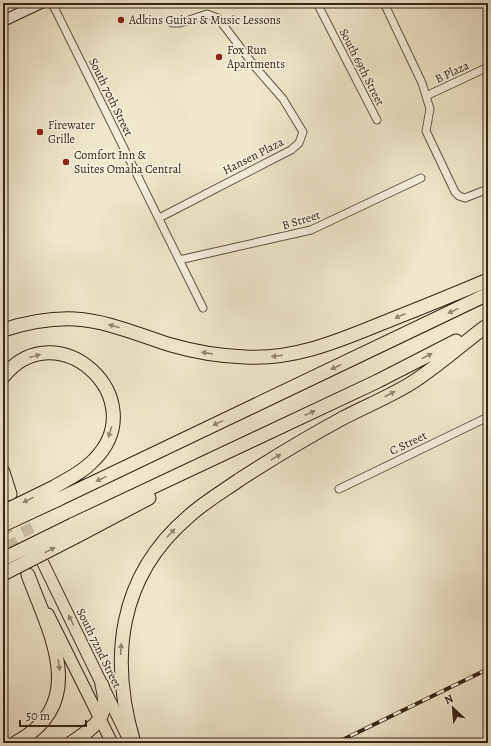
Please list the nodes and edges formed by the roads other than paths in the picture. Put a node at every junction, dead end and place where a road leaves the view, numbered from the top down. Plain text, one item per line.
1 (41, 3) edge
2 (52, 3) edge
3 (317, 3) edge
4 (384, 3) edge
5 (3, 21) edge
6 (172, 23) dead end
7 (488, 68) edge
8 (426, 96) junction
9 (377, 120) dead end
10 (421, 178) dead end
11 (488, 188) edge
12 (159, 218) junction
13 (179, 260) junction
14 (488, 280) edge
15 (488, 294) edge
16 (203, 308) dead end
17 (30, 324) junction
18 (487, 326) edge
19 (3, 330) edge
20 (3, 338) edge
21 (3, 377) edge
22 (488, 417) edge
23 (3, 472) edge
24 (3, 480) edge
25 (339, 489) dead end
26 (11, 495) joint
27 (3, 512) edge
28 (3, 525) edge
29 (74, 531) junction
30 (3, 559) edge
31 (43, 563) dead end
32 (27, 573) joint
33 (3, 574) edge
34 (102, 685) junction
35 (100, 719) junction
36 (15, 743) edge
37 (71, 743) edge
38 (112, 743) edge
39 (130, 743) edge
40 (134, 743) edge

1 - 5 main road
2 - 12 street, South 70th Street
3 - 9 street, South 69th Street
4 - 8 street
6 - 12 street, Hansen Plaza
7 - 8 street, B Plaza
8 - 11 street
10 - 13 street, B Street
12 - 13 street, South 70th Street
13 - 16 street, South 70th Street
14 -> 17 highway
15 -> 28 highway, bridge
17 - 19 highway
17 - 20 highway
29 -> 18 highway
40 -> 18 highway
21 -> 27 highway, bridge
22 - 25 street, C Street
23 - 26 highway
24 - 26 main road
29 - 30 highway, bridge
33 -> 29 highway, bridge
34 -> 31 main road, South 72nd Street
32 - 35 main road
32 -> 36 highway
34 - 35 highway
34 - 39 main road, South 72nd Street
35 - 37 highway
35 - 38 main road

